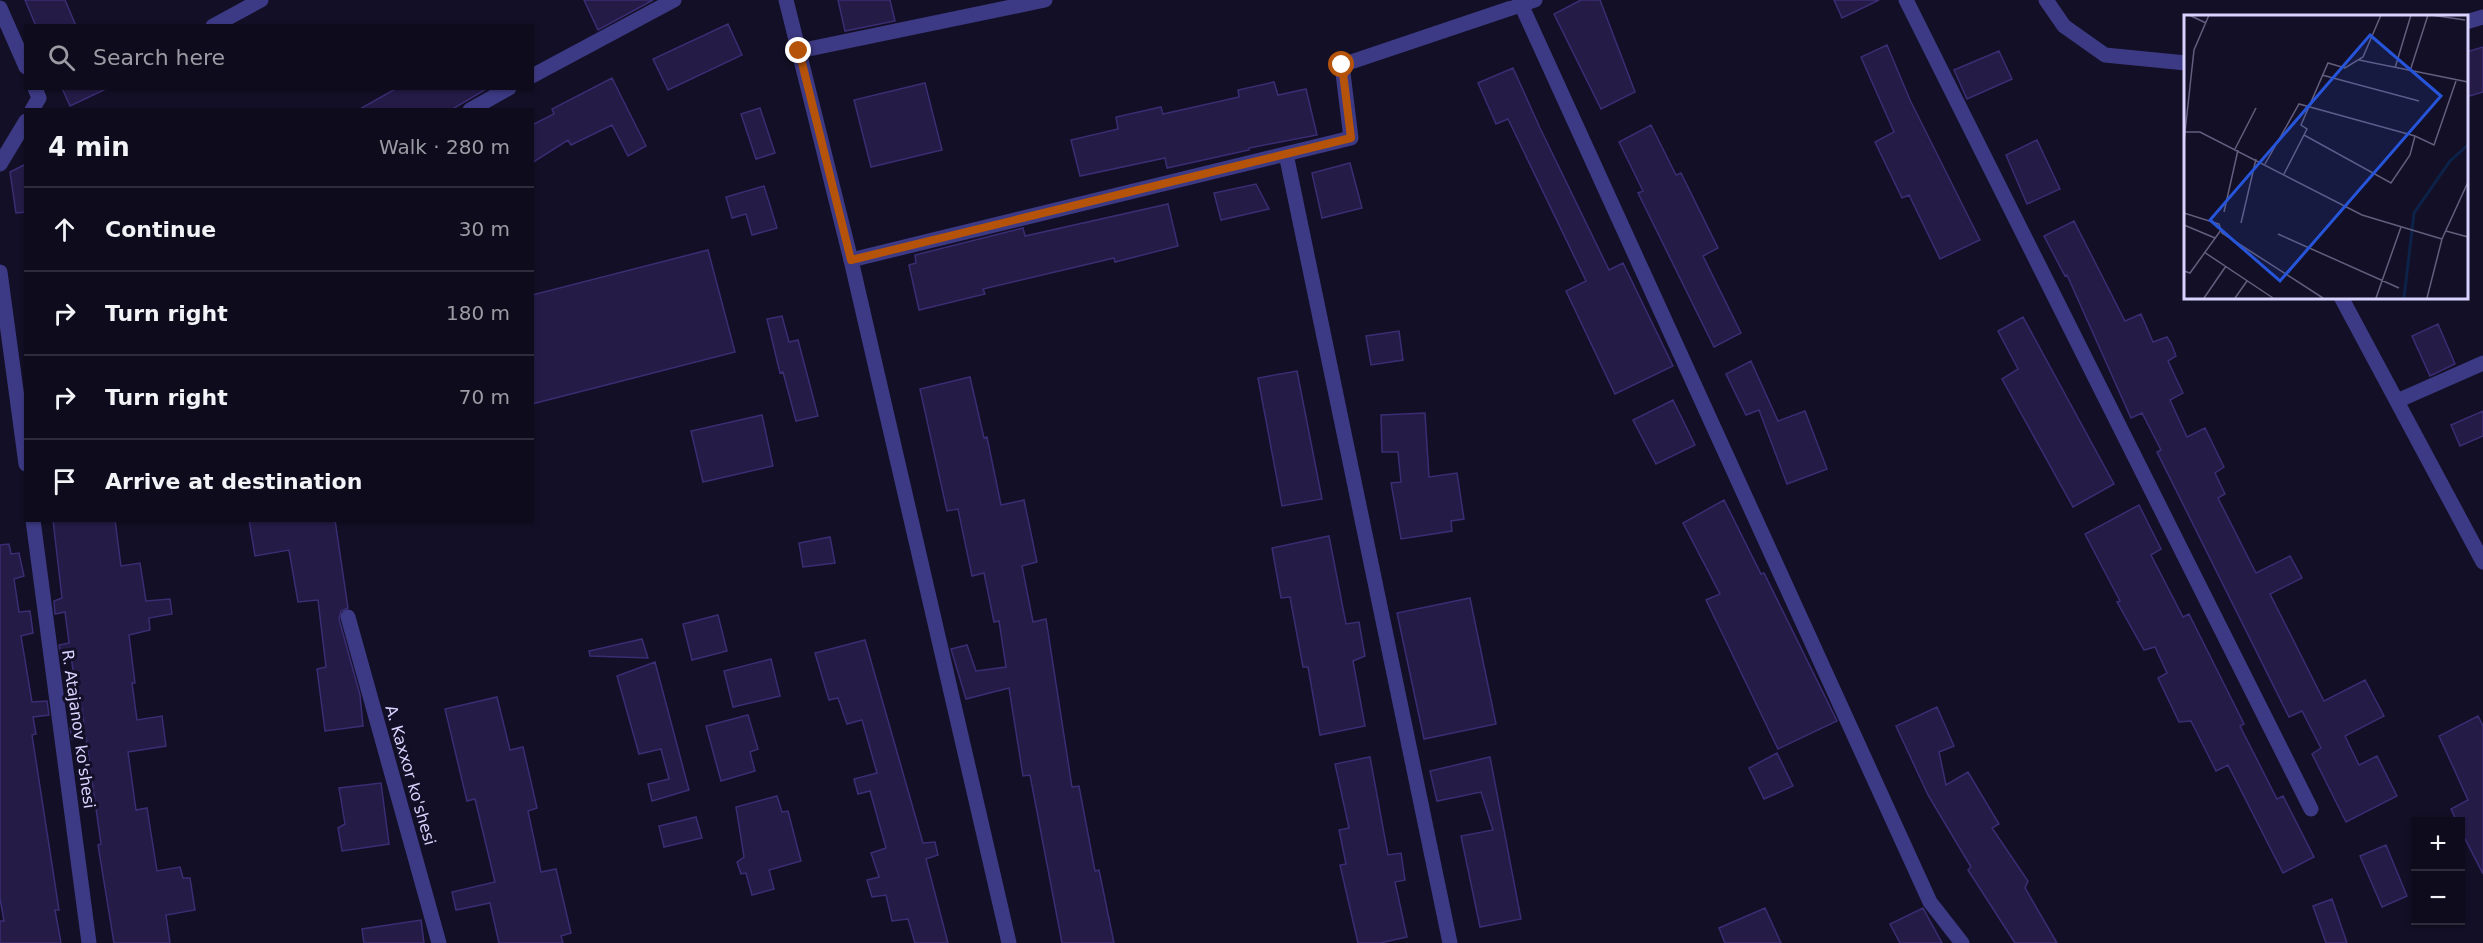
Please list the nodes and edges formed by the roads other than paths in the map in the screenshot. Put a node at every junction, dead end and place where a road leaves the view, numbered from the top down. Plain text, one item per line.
1 (261, 0) edge
2 (674, 0) edge
3 (786, 0) edge
4 (1045, 0) edge
5 (1906, 0) edge
6 (2046, 0) edge
7 (1525, 2) edge
8 (0, 8) edge
9 (2483, 17) edge
10 (2468, 21) edge
11 (217, 24) edge
12 (799, 51) junction
13 (24, 62) edge
14 (2184, 63) edge
15 (534, 75) edge
16 (36, 90) edge
17 (505, 90) edge
18 (33, 108) edge
19 (474, 108) edge
20 (24, 124) edge
21 (1286, 154) junction
22 (2, 157) edge
23 (851, 260) junction
24 (0, 272) edge
25 (2342, 298) edge
26 (2483, 363) edge
27 (2397, 401) junction
28 (24, 449) edge
29 (33, 522) edge
30 (2477, 537) edge
31 (2483, 562) edge
32 (348, 616) dead end
33 (2311, 809) dead end
34 (89, 943) edge
35 (439, 943) edge
36 (1009, 943) edge
37 (1450, 943) edge
38 (1962, 943) edge

1 - 11 street
2 - 15 street
3 - 12 street
4 - 12 street
5 - 33 street
6 - 14 street
7 - 21 street
7 - 38 street
8 - 13 street
9 - 10 street
12 - 23 street
16 - 18 street
17 - 19 street
20 - 22 street
21 - 23 street
21 - 37 street
23 - 36 street
24 - 28 street
25 - 27 street
26 - 27 street
27 - 30 street
29 - 34 street, R. Atajanov ko'shesi
30 - 31 street
32 - 35 street, A. Kaxxor ko'shesi

